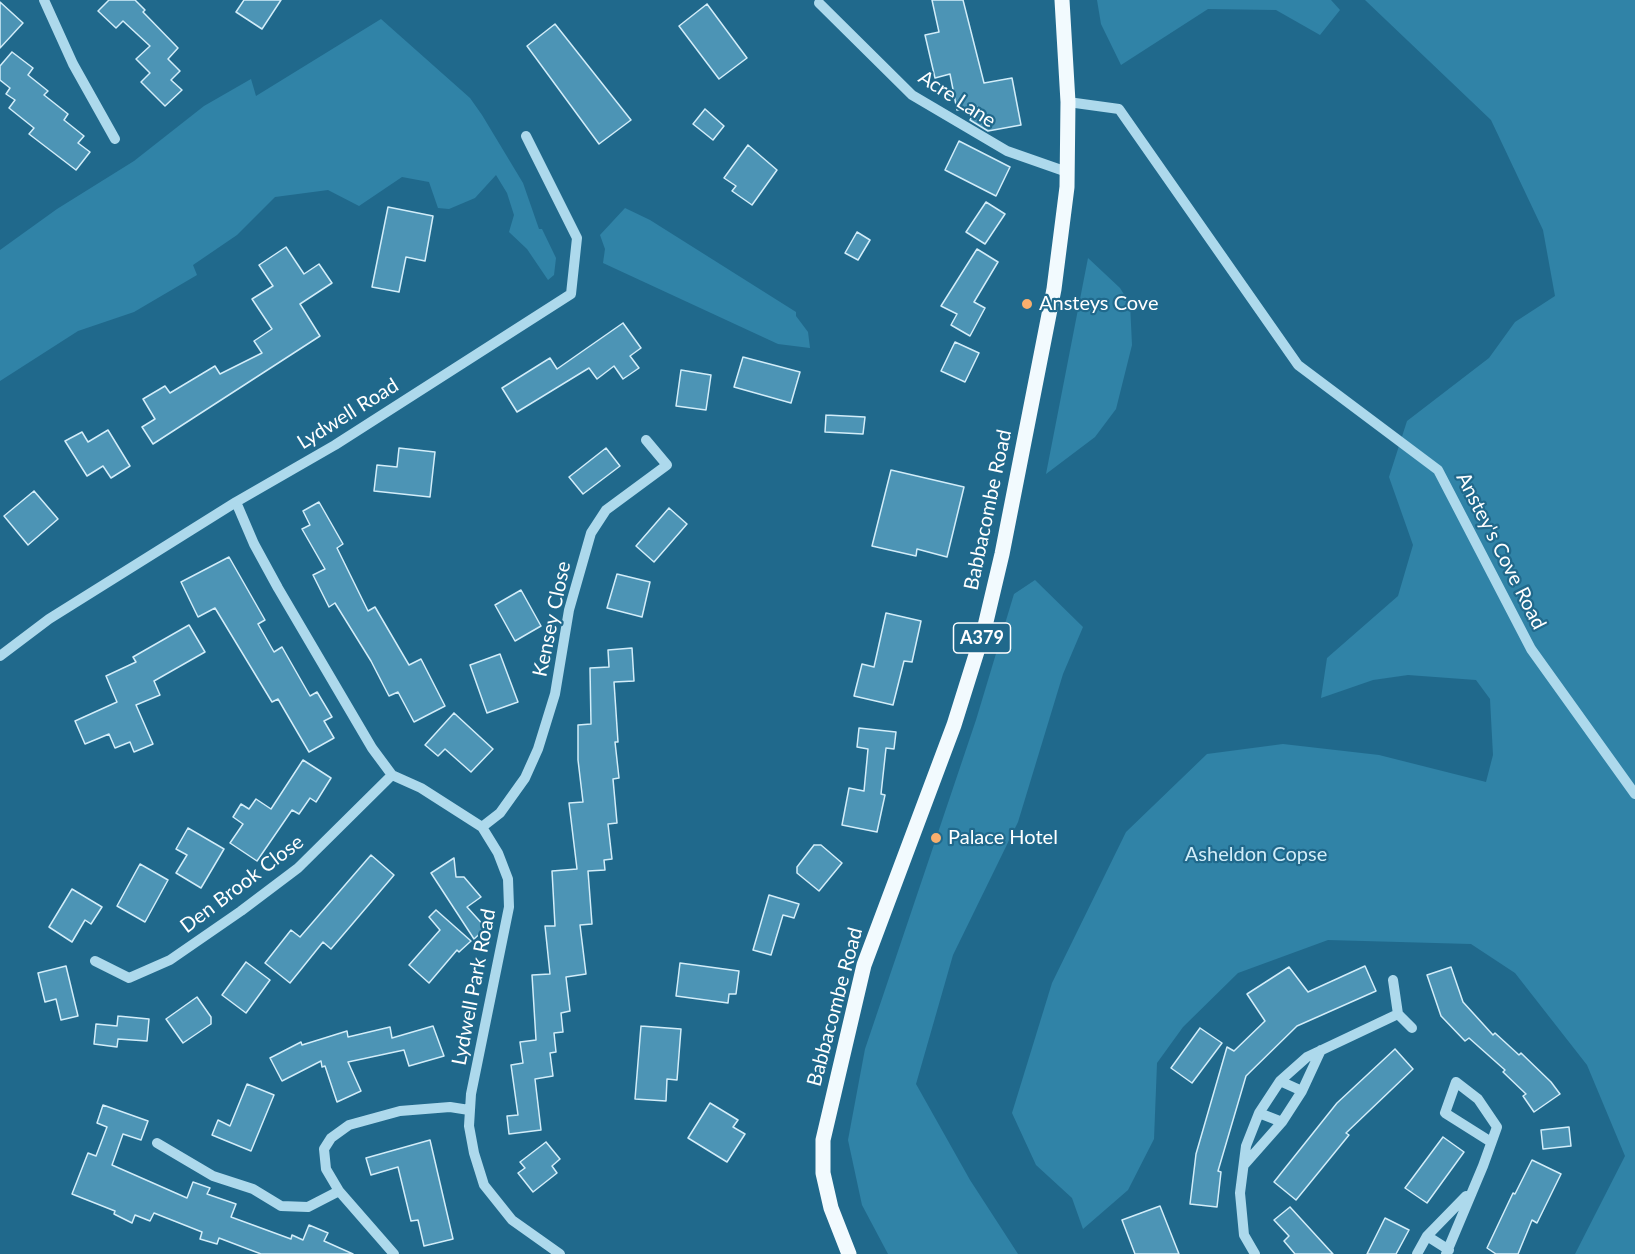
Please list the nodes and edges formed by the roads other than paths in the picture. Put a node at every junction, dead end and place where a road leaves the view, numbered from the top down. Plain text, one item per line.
1 (44, 0) edge
2 (1062, 0) edge
3 (819, 3) dead end
4 (1068, 102) junction
5 (526, 136) dead end
6 (115, 139) dead end
7 (1067, 172) junction
8 (646, 440) dead end
9 (236, 502) junction
10 (0, 656) edge
11 (392, 775) junction
12 (1635, 794) edge
13 (482, 827) junction
14 (95, 961) dead end
15 (1394, 980) dead end
16 (1398, 1014) junction
17 (1412, 1028) dead end
18 (1321, 1050) junction
19 (1280, 1081) junction
20 (1302, 1091) junction
21 (469, 1110) junction
22 (1259, 1113) junction
23 (1282, 1122) junction
24 (1491, 1142) junction
25 (157, 1143) dead end
26 (1244, 1165) junction
27 (339, 1191) junction
28 (1470, 1192) junction
29 (1427, 1236) junction
30 (1448, 1252) edge
31 (844, 1253) edge
32 (394, 1254) edge
33 (560, 1254) edge
34 (1255, 1254) edge
35 (1417, 1254) edge

1 - 6 street
2 - 4 main road, Babbacombe Road / A379
3 - 7 street, Acre Lane
4 - 7 main road, Babbacombe Road / A379
4 - 12 street, Anstey's Cove Road
5 - 9 street, Lydwell Road
7 - 31 main road, Babbacombe Road / A379
8 - 13 street, Kensey Close
9 - 10 street, Lydwell Road
9 - 11 street, Lydwell Park Road
11 - 13 street, Lydwell Park Road
11 - 14 street, Den Brook Close
13 - 21 street, Lydwell Park Road
15 - 16 street
16 - 17 street
16 - 18 street
18 - 19 street
18 - 20 street
19 - 20 street
19 - 22 street
20 - 23 street
21 - 27 street
21 - 33 street, Lydwell Park Road
22 - 23 street
22 - 26 street
23 - 26 street
24 - 24 street
24 - 28 street
25 - 27 street
26 - 34 street
27 - 32 street
28 - 29 street
28 - 30 street
29 - 30 street
29 - 35 street

